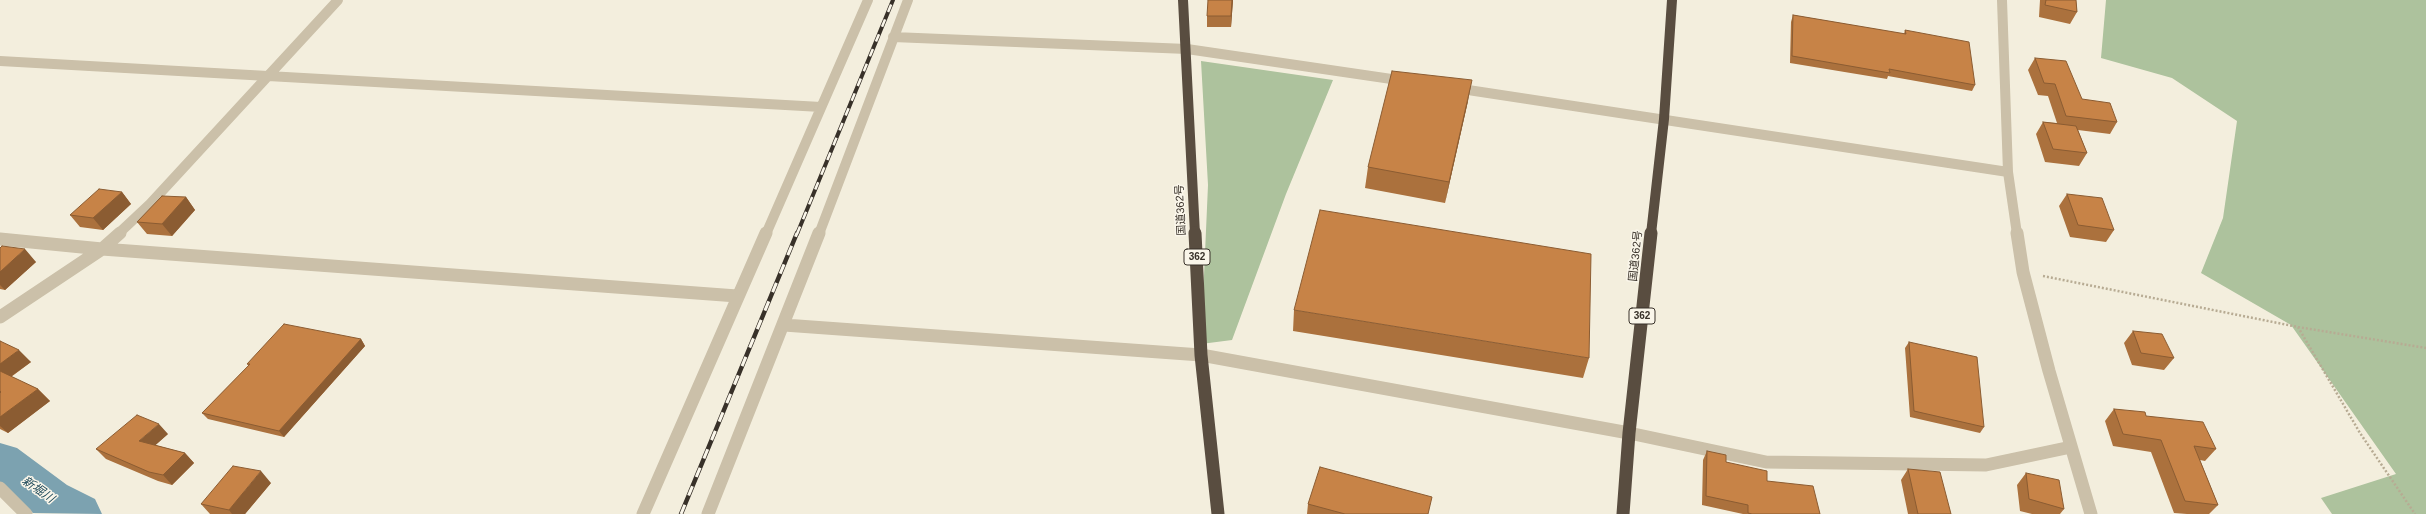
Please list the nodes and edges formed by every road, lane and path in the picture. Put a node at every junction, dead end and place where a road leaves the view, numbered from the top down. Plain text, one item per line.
1 (338, 0) edge
2 (868, 0) edge
3 (908, 0) edge
4 (1183, 0) edge
5 (1672, 0) edge
6 (2002, 0) edge
7 (893, 37) junction
8 (1187, 49) junction
9 (0, 61) edge
10 (269, 76) junction
11 (1414, 82) edge
12 (1445, 87) edge
13 (821, 107) junction
14 (1664, 119) junction
15 (2008, 172) junction
16 (0, 239) edge
17 (102, 249) junction
18 (2023, 272) junction
19 (737, 296) junction
20 (0, 316) edge
21 (784, 325) junction
22 (2298, 327) junction
23 (2426, 348) edge
24 (1201, 355) junction
25 (1630, 433) junction
26 (2071, 447) junction
27 (0, 488) edge
28 (26, 514) edge
29 (643, 514) edge
30 (708, 514) edge
31 (1218, 514) edge
32 (1623, 514) edge
33 (2090, 514) edge
34 (2414, 514) edge

1 - 10 street
2 - 13 street
3 - 7 street
4 - 8 highway, 国道362号 / 362
5 - 14 highway, 国道362号 / 362
6 - 15 street
7 - 8 street
7 - 21 street
8 - 11 street
8 - 24 highway, 国道362号 / 362
9 - 10 street
10 - 13 street
10 - 17 street
12 - 14 street
13 - 19 street
14 - 15 street
14 - 25 highway, 国道362号 / 362
15 - 18 street
16 - 17 street
17 - 19 street
17 - 20 street
18 - 22 path
18 - 26 street
19 - 29 street
21 - 24 street
21 - 30 street
22 - 23 path
22 - 34 path
24 - 25 street
24 - 31 highway, 国道362号 / 362
25 - 26 street
25 - 32 highway, 国道362号 / 362
26 - 33 street
27 - 28 street

